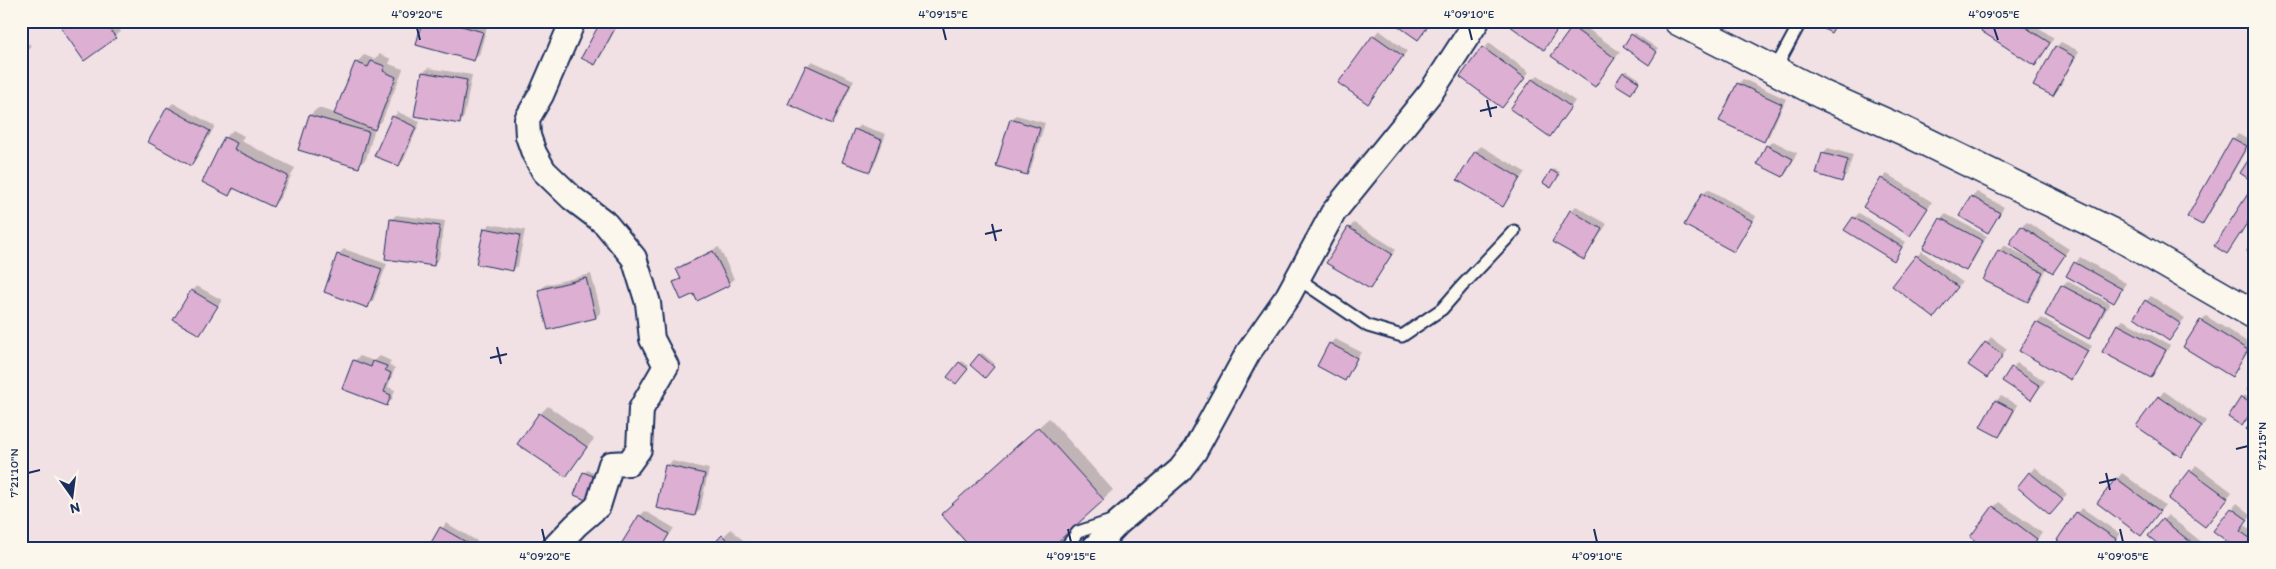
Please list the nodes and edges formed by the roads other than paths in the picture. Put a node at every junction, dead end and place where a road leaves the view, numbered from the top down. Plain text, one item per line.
1 (573, 21) edge
2 (1477, 21) edge
3 (1678, 21) edge
4 (1801, 21) edge
5 (1774, 71) junction
6 (1514, 231) dead end
7 (1297, 278) junction
8 (2255, 315) edge
9 (1127, 515) junction
10 (554, 548) edge
11 (1065, 548) edge
12 (1094, 548) edge

1 - 10 street
2 - 7 street
3 - 5 main road
4 - 5 lane
5 - 8 main road
6 - 7 lane
7 - 9 street
9 - 11 lane
9 - 12 street

